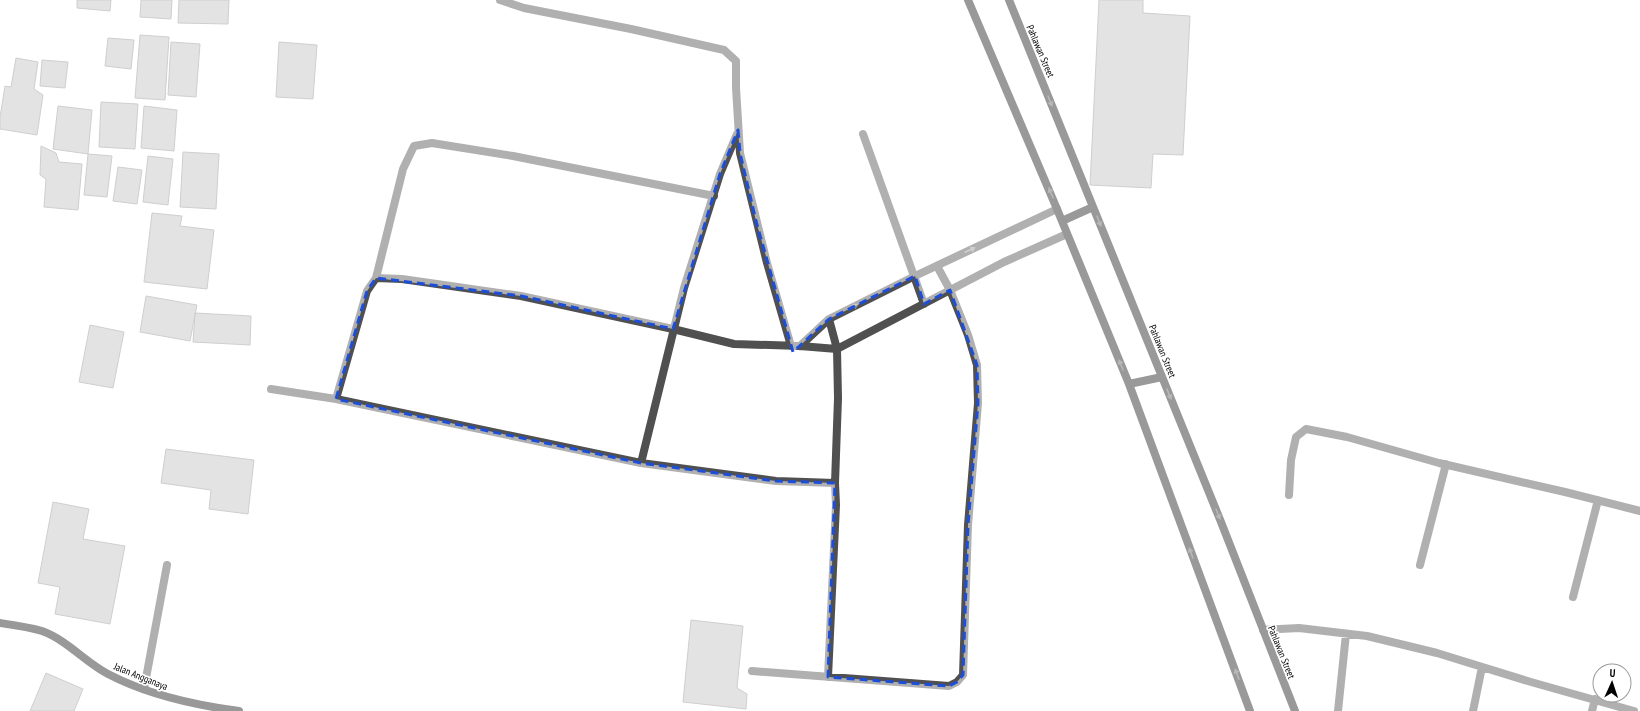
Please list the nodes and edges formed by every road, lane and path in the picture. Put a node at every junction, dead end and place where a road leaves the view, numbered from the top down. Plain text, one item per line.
1 (500, 0) edge
2 (968, 0) edge
3 (1008, 0) edge
4 (738, 130) junction
5 (863, 134) dead end
6 (714, 196) junction
7 (1093, 207) junction
8 (1057, 209) junction
9 (1062, 221) junction
10 (1067, 234) junction
11 (937, 266) junction
12 (914, 276) junction
13 (376, 278) junction
14 (950, 290) junction
15 (924, 304) junction
16 (829, 319) junction
17 (673, 329) junction
18 (795, 346) junction
19 (837, 350) junction
20 (1162, 377) junction
21 (1129, 384) junction
22 (271, 389) dead end
23 (336, 399) junction
24 (641, 463) junction
25 (1446, 464) junction
26 (835, 483) junction
27 (1289, 495) dead end
28 (1598, 500) junction
29 (1640, 511) edge
30 (167, 565) dead end
31 (1420, 565) dead end
32 (1573, 597) dead end
33 (0, 622) edge
34 (1263, 630) junction
35 (1346, 634) junction
36 (1482, 667) junction
37 (752, 671) dead end
38 (828, 677) junction
39 (144, 689) junction
40 (1592, 699) edge
41 (1606, 703) edge
42 (239, 711) edge
43 (1250, 711) edge
44 (1295, 711) edge
45 (1338, 711) edge
46 (1473, 711) edge
47 (1634, 711) edge

1 - 4 street
8 -> 2 street
3 -> 7 street, Pahlawan Street
4 - 6 street
4 - 18 street
5 - 12 street
6 - 13 street
6 - 17 street
7 - 9 street
7 -> 20 street, Pahlawan Street
8 - 9 street
11 -> 8 street
9 - 10 street
10 - 14 street
21 -> 10 street
11 - 12 street
11 - 14 street
12 - 15 street
16 -> 12 street
13 - 17 street
13 - 23 street
14 - 15 street
14 - 38 street
15 - 19 street
16 - 18 street
16 - 19 street
17 - 18 street
17 - 24 street
18 - 19 street
19 - 26 street
20 - 21 street
20 -> 34 street, Pahlawan Street
43 -> 21 street
22 - 23 street
23 - 24 street
24 - 26 street
25 - 27 street
25 - 28 street
25 - 31 street
26 - 38 street
28 - 29 street
28 - 32 street
30 - 39 street
33 - 39 street, Jalan Angganaya
34 - 35 street
34 - 44 street, Pahlawan Street
35 - 36 street
35 - 45 street
36 - 40 street
36 - 46 street
37 - 38 street
39 - 42 street, Jalan Angganaya
41 - 47 street

